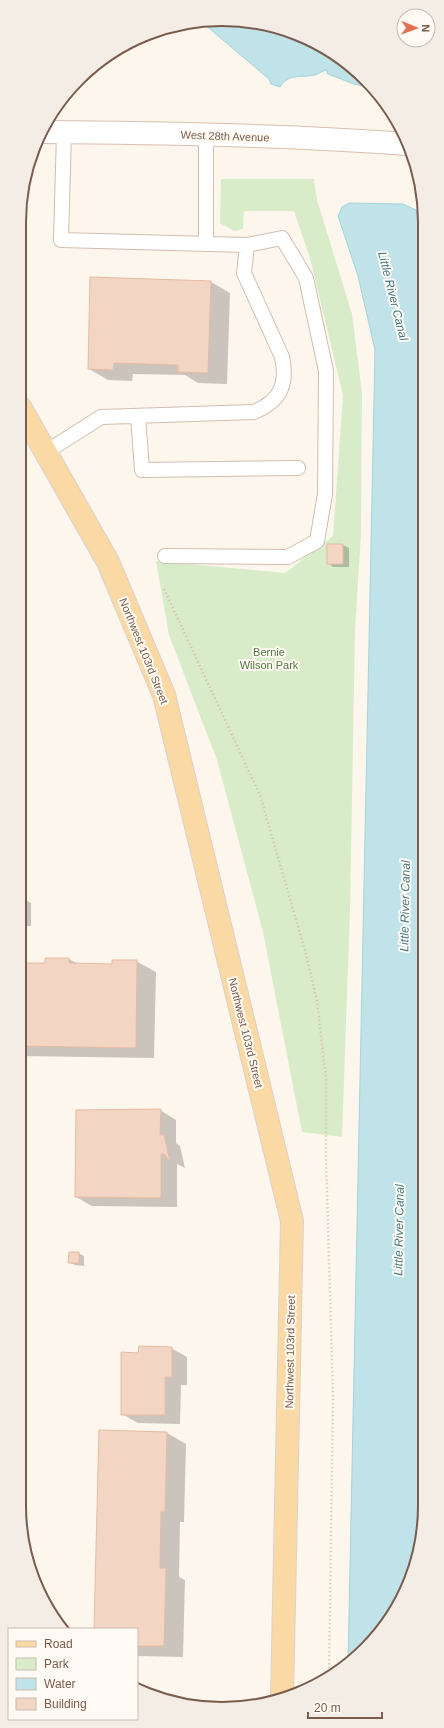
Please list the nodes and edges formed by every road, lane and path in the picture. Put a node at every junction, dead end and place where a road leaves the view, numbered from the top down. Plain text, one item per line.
1 (48, 132) edge
2 (64, 133) junction
3 (206, 135) junction
4 (402, 144) edge
5 (206, 244) junction
6 (247, 245) junction
7 (138, 416) junction
8 (26, 417) edge
9 (46, 452) junction
10 (298, 468) dead end
11 (165, 556) dead end
12 (164, 588) dead end
13 (329, 1670) edge
14 (282, 1693) edge

1 - 2 main road, West 28th Avenue
2 - 3 main road, West 28th Avenue
2 - 5 lane
3 - 4 main road, West 28th Avenue
3 - 5 lane
5 - 6 lane
6 - 7 lane
6 - 11 lane
7 - 9 lane
7 - 10 lane
8 - 9 main road, Northwest 103rd Street
9 - 14 main road, Northwest 103rd Street
12 - 13 path

